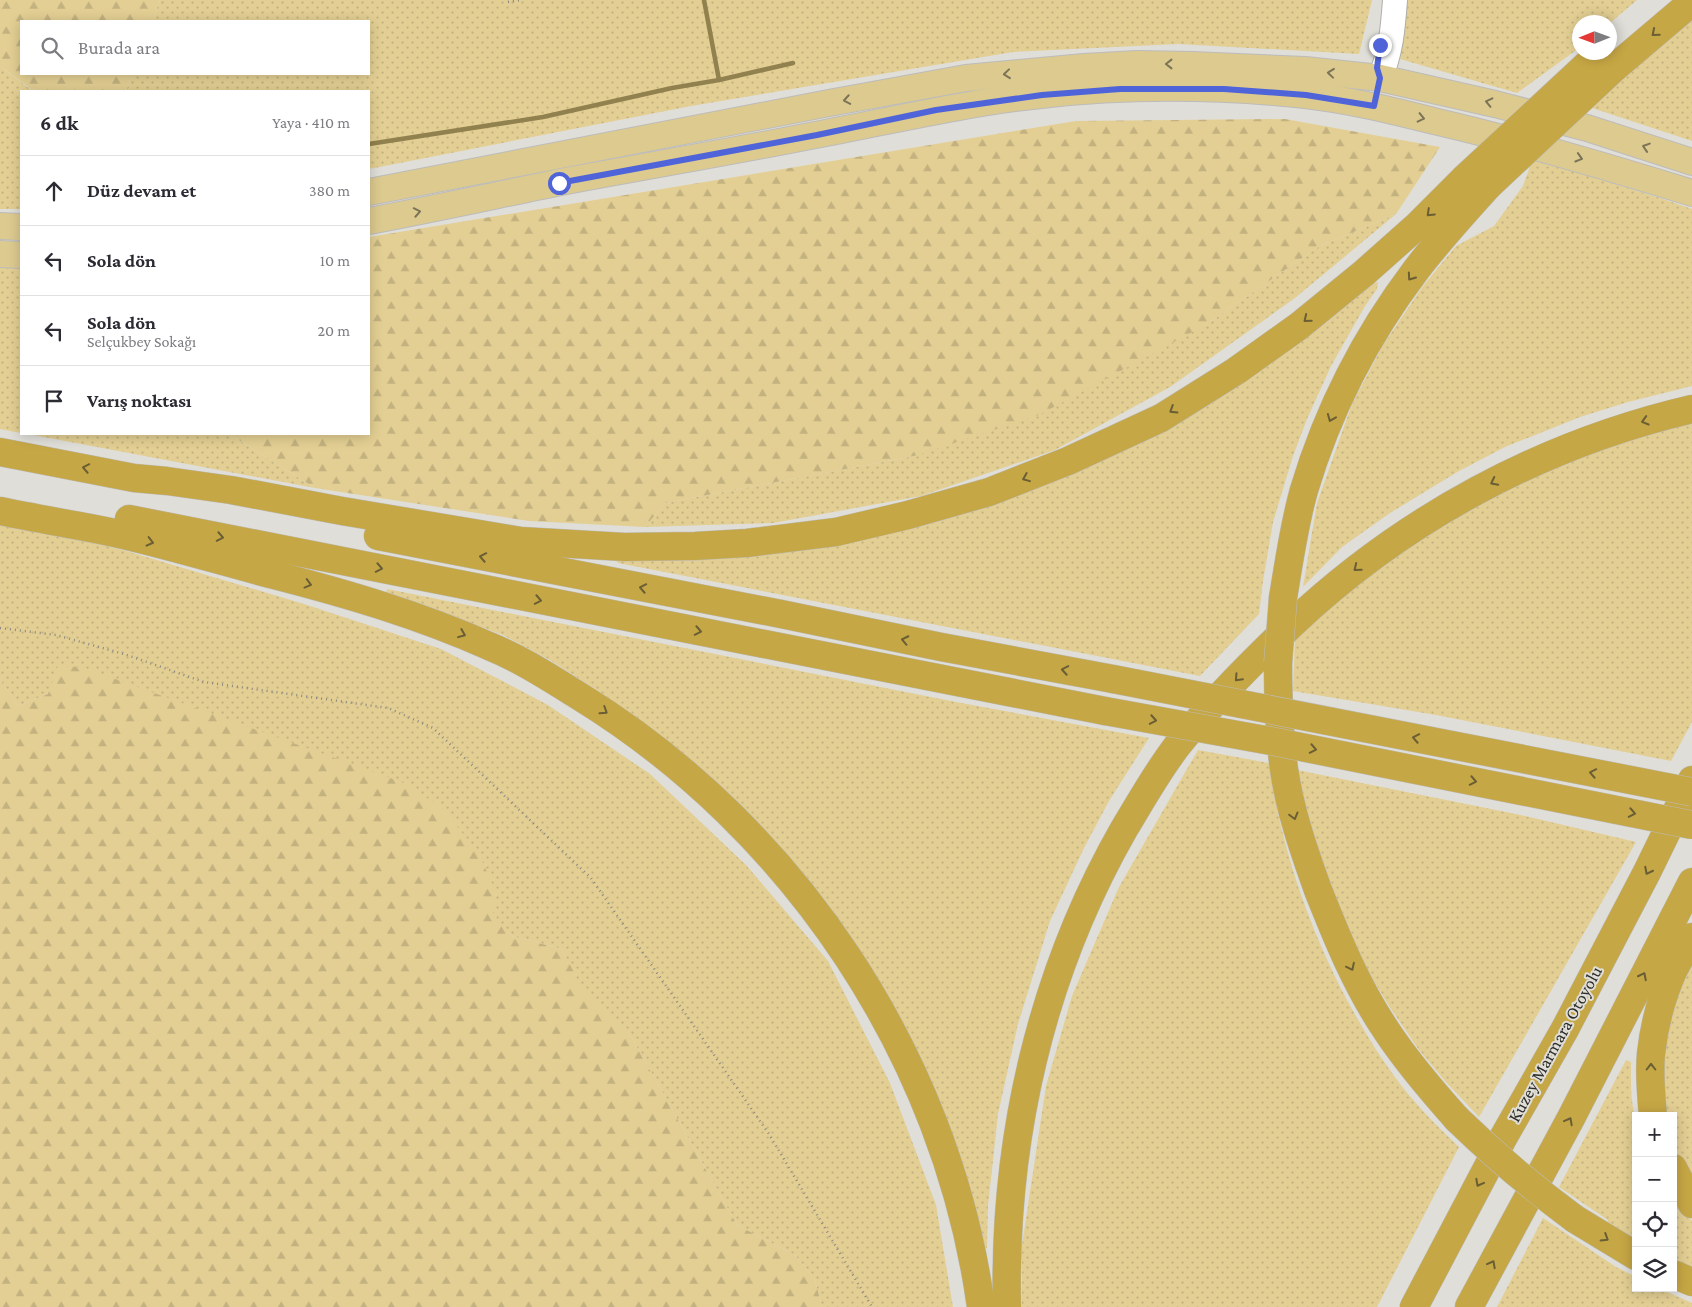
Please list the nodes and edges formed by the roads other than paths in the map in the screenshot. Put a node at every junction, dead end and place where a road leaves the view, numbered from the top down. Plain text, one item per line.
1 (1393, 0) edge
2 (1667, 0) edge
3 (1692, 2) edge
4 (1617, 46) edge
5 (1617, 50) edge
6 (1602, 60) edge
7 (1380, 78) junction
8 (1374, 106) junction
9 (1692, 162) edge
10 (1476, 182) junction
11 (370, 192) edge
12 (1692, 193) edge
13 (370, 221) edge
14 (0, 226) edge
15 (20, 227) edge
16 (0, 254) edge
17 (20, 254) edge
18 (1692, 409) edge
19 (0, 452) edge
20 (134, 478) junction
21 (0, 494) edge
22 (0, 511) edge
23 (1692, 780) edge
24 (1692, 792) edge
25 (1662, 819) junction
26 (1692, 825) edge
27 (1692, 832) edge
28 (1692, 882) edge
29 (1692, 937) edge
30 (1653, 1112) edge
31 (1677, 1176) edge
32 (1692, 1204) edge
33 (1632, 1254) edge
34 (1677, 1276) edge
35 (1692, 1282) edge
36 (981, 1307) edge
37 (1007, 1307) edge
38 (1414, 1307) edge
39 (1469, 1307) edge

1 - 7 street
2 - 4 highway
3 -> 5 highway
6 - 10 highway, bridge
7 - 8 main road
9 -> 7 main road
7 -> 11 main road
8 -> 12 main road
13 -> 8 main road
10 -> 20 highway
10 -> 33 highway, bridge
14 - 15 main road
16 - 17 main road
18 -> 37 highway
20 -> 19 highway
24 -> 20 highway, bridge
21 -> 25 highway, bridge
22 -> 36 highway
23 -> 38 highway, Kuzey Marmara Otoyolu
25 - 26 highway, bridge
25 - 27 highway, bridge
39 -> 28 highway
30 -> 29 highway
31 - 32 highway
34 - 35 highway

